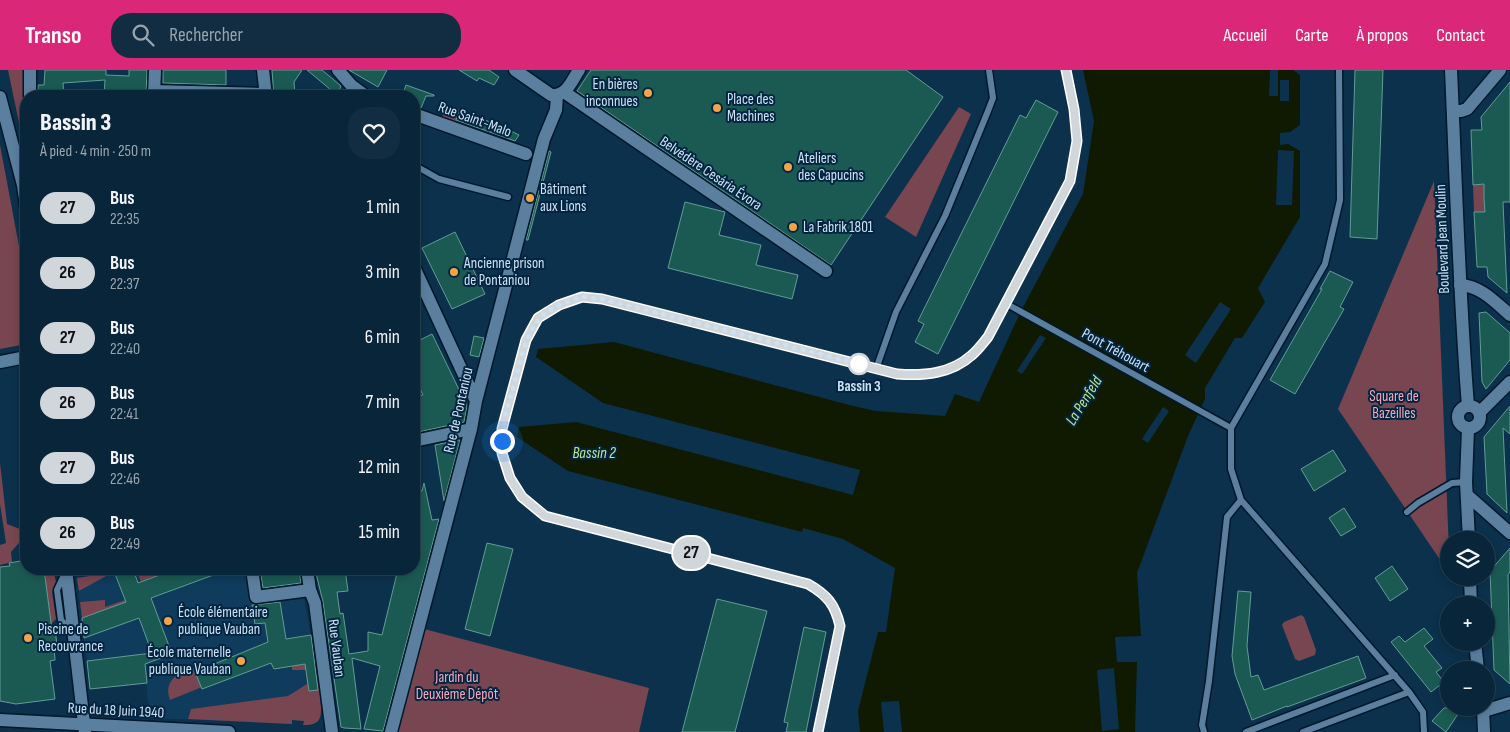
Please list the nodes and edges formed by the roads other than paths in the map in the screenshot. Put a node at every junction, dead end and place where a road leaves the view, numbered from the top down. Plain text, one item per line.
1 (30, 70) edge
2 (155, 70) edge
3 (263, 70) edge
4 (338, 70) edge
5 (515, 70) edge
6 (578, 70) edge
7 (989, 70) edge
8 (1066, 70) edge
9 (1339, 70) edge
10 (1451, 70) edge
11 (1500, 70) edge
12 (30, 90) edge
13 (155, 90) edge
14 (265, 90) edge
15 (357, 90) edge
16 (561, 94) junction
17 (0, 97) edge
18 (1453, 111) junction
19 (420, 116) edge
20 (526, 154) dead end
21 (20, 157) edge
22 (420, 168) edge
23 (508, 197) dead end
24 (826, 271) dead end
25 (420, 281) edge
26 (1460, 285) junction
27 (1007, 304) junction
28 (1510, 315) edge
29 (20, 358) edge
30 (0, 362) edge
31 (876, 369) junction
32 (1509, 384) edge
33 (476, 401) junction
34 (1468, 406) junction
35 (1479, 414) junction
36 (1231, 428) junction
37 (1468, 428) junction
38 (471, 429) junction
39 (420, 440) edge
40 (1466, 488) junction
41 (1242, 500) junction
42 (1407, 512) dead end
43 (1468, 531) edge
44 (1510, 534) edge
45 (67, 575) edge
46 (253, 575) edge
47 (308, 575) edge
48 (310, 590) junction
49 (1395, 675) junction
50 (1409, 692) junction
51 (1510, 703) edge
52 (1495, 706) edge
53 (1484, 716) edge
54 (5, 724) edge
55 (85, 728) edge
56 (229, 732) edge
57 (332, 732) edge
58 (391, 732) edge
59 (818, 732) edge
60 (1204, 732) edge
61 (1246, 732) edge
62 (1303, 732) edge
63 (1424, 732) edge
64 (1484, 732) edge

1 - 12 street
2 - 13 street
3 - 14 street
4 - 15 street
5 - 16 street, Belvédère Cesária Évora
6 - 16 street, Rue de Pontaniou
7 - 31 lane
8 - 27 lane
9 - 36 lane
10 - 18 street, Boulevard Jean Moulin
11 - 18 street
16 - 24 street, Belvédère Cesária Évora
16 - 33 street, Rue de Pontaniou
17 - 21 street
18 - 26 street, Boulevard Jean Moulin
19 - 20 street, Rue Saint-Malo
22 - 23 lane
25 - 33 street
26 - 28 street
26 - 34 street, Boulevard Jean Moulin
27 - 31 lane
27 - 36 lane, Pont Tréhouart
29 - 30 street
31 - 59 lane
32 - 35 street
33 - 38 street, Rue de Pontaniou
34 - 35 street
34 - 37 street
35 - 37 street
36 - 41 lane
37 - 40 street
38 - 39 street
38 - 58 street, Rue de Pontaniou
40 - 42 lane
40 - 43 street
40 - 44 street
41 - 49 lane
41 - 60 lane
45 - 55 street
46 - 48 street
47 - 48 street, Rue Vauban
48 - 57 street, Rue Vauban
49 - 50 lane
49 - 61 lane
50 - 62 lane
50 - 63 lane
51 - 52 street
53 - 64 street
54 - 55 street, Rue du 18 Juin 1940
55 - 56 street, Rue du 18 Juin 1940

